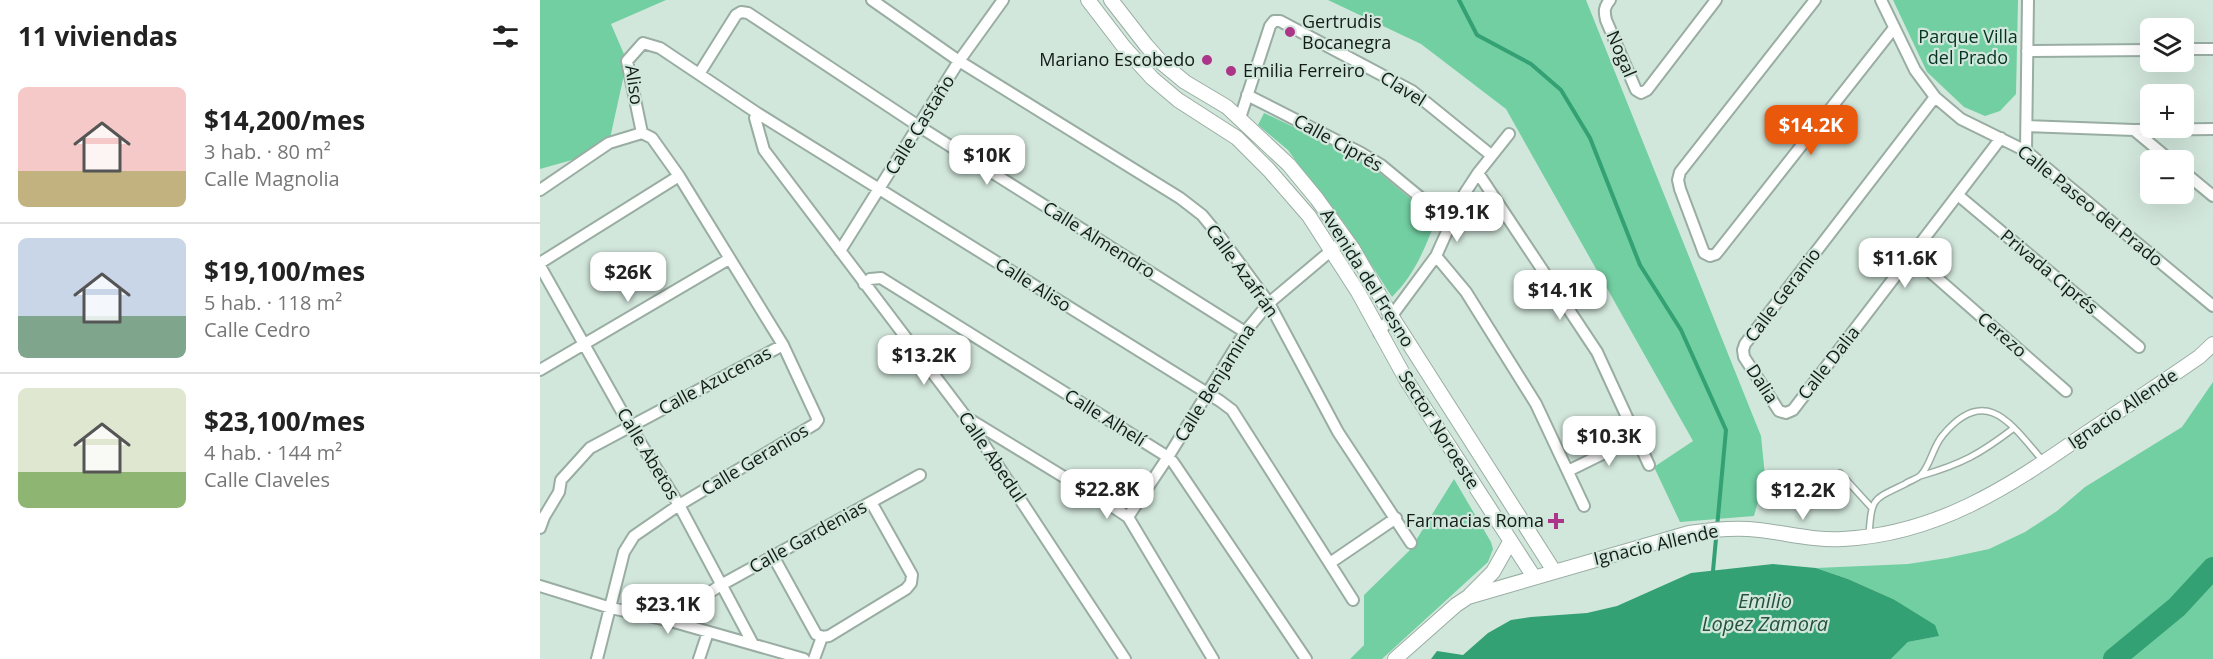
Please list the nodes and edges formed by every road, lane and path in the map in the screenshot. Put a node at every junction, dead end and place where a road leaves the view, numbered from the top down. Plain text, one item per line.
1 (872, 0) edge
2 (1003, 0) edge
3 (1088, 0) edge
4 (1111, 0) edge
5 (1610, 0) edge
6 (1716, 0) edge
7 (1815, 0) edge
8 (1881, 0) edge
9 (2028, 0) edge
10 (1894, 28) junction
11 (643, 43) joint
12 (2194, 49) edge
13 (2213, 49) edge
14 (2140, 50) edge
15 (2027, 51) junction
16 (959, 61) junction
17 (699, 74) junction
18 (1247, 95) junction
19 (1935, 97) junction
20 (757, 113) junction
21 (1240, 118) junction
22 (2027, 126) junction
23 (920, 127) junction
24 (2213, 129) edge
25 (2134, 130) junction
26 (642, 133) junction
27 (1509, 134) dead end
28 (2001, 138) junction
29 (2158, 150) edge
30 (2026, 152) junction
31 (1491, 155) junction
32 (1478, 173) junction
33 (679, 176) junction
34 (2194, 180) edge
35 (880, 189) junction
36 (540, 190) edge
37 (1959, 196) junction
38 (2213, 196) edge
39 (1450, 222) junction
40 (1346, 238) junction
41 (1332, 250) junction
42 (840, 251) junction
43 (1436, 255) junction
44 (1912, 256) junction
45 (729, 259) junction
46 (540, 264) edge
47 (864, 284) junction
48 (1269, 303) junction
49 (2213, 306) edge
50 (1392, 317) junction
51 (1245, 332) junction
52 (1379, 333) junction
53 (2213, 344) edge
54 (584, 345) junction
55 (783, 345) junction
56 (2139, 347) dead end
57 (1743, 350) joint
58 (540, 370) edge
59 (2066, 391) dead end
60 (1208, 393) junction
61 (1786, 413) joint
62 (966, 417) junction
63 (630, 426) junction
64 (2014, 428) junction
65 (1637, 437) junction
66 (1168, 458) junction
67 (2044, 462) junction
68 (1650, 465) dead end
69 (1568, 471) junction
70 (1840, 473) dead end
71 (920, 475) dead end
72 (1920, 476) junction
73 (871, 502) junction
74 (679, 505) junction
75 (1584, 506) dead end
76 (1871, 507) junction
77 (1128, 517) junction
78 (1396, 518) junction
79 (540, 528) edge
80 (1869, 536) junction
81 (1510, 542) junction
82 (1411, 543) dead end
83 (773, 556) junction
84 (1330, 563) junction
85 (1554, 571) junction
86 (1534, 577) junction
87 (721, 585) junction
88 (540, 586) edge
89 (1468, 597) junction
90 (1353, 600) dead end
91 (611, 608) junction
92 (667, 620) junction
93 (708, 632) junction
94 (822, 637) junction
95 (753, 644) junction
96 (1301, 657) edge
97 (597, 659) edge
98 (699, 659) edge
99 (804, 659) edge
100 (814, 659) edge
101 (1125, 659) edge
102 (1213, 659) edge
103 (1395, 659) edge

1 - 16 street, Calle Azafrán
2 - 16 street, Calle Castaño
3 - 41 street, Avenida del Fresno
4 - 21 street, Avenida del Fresno
5 - 6 street, Nogal
7 - 10 street
8 - 10 street, Calle Paseo del Prado
9 - 15 street
10 - 19 street, Calle Paseo del Prado
11 - 17 street, Calle Aliso
11 - 26 street, Aliso
12 - 13 street
14 - 15 street
15 - 22 street
16 - 23 street, Calle Castaño
16 - 48 street, Calle Azafrán
17 - 20 street, Calle Aliso
17 - 23 street, Calle Almendro
18 - 21 street
18 - 31 street, Clavel
18 - 39 street, Calle Ciprés
19 - 28 street, Calle Paseo del Prado
19 - 57 street, Calle Geranio
20 - 35 street, Calle Aliso
20 - 42 street, Calle Abedul
21 - 40 street, Avenida del Fresno
22 - 25 street
22 - 30 street
23 - 35 street, Calle Castaño
23 - 51 street, Calle Almendro
24 - 25 street
25 - 29 street
26 - 33 street
26 - 36 street
27 - 31 street
28 - 30 street, Calle Paseo del Prado
28 - 37 street, Calle Dalia
30 - 49 street, Calle Paseo del Prado
31 - 32 street
32 - 39 street
32 - 65 street
33 - 45 street
33 - 46 street
34 - 38 street
35 - 42 street, Calle Castaño
35 - 60 street, Calle Aliso
37 - 44 street, Calle Dalia
37 - 56 street, Privada Ciprés
39 - 43 street
40 - 41 street, Calle Benjamina
40 - 50 street, Avenida del Fresno
41 - 48 street, Calle Benjamina
41 - 52 street, Sector Noroeste
42 - 47 street, Calle Abedul
43 - 50 street
43 - 69 street
44 - 59 street, Cerezo
44 - 61 street, Calle Dalia
45 - 54 street
45 - 55 street
46 - 54 street, Calle Abetos
47 - 62 street, Calle Abedul
47 - 66 street, Calle Alhelí
48 - 51 street, Calle Benjamina
48 - 78 street, Calle Azafrán
50 - 52 street
50 - 85 street, Avenida del Fresno
51 - 60 street, Calle Benjamina
52 - 81 street, Sector Noroeste
53 - 67 street, Ignacio Allende
54 - 58 street
54 - 63 street, Calle Abetos
55 - 63 street, Calle Azucenas
55 - 74 street, Calle Geranios
57 - 61 street, Dalia
60 - 66 street, Calle Benjamina
60 - 84 street, Calle Aliso
62 - 77 street
62 - 101 street, Calle Abedul
63 - 74 street, Calle Abetos
63 - 79 street, Calle Azucenas
64 - 67 lane
64 - 72 lane
64 - 72 lane
65 - 68 street
65 - 69 street
66 - 77 street, Calle Benjamina
66 - 96 street, Calle Alhelí
67 - 80 street, Ignacio Allende
69 - 75 street
70 - 76 lane
71 - 73 street, Calle Gardenias
72 - 76 lane
73 - 83 street, Calle Gardenias
73 - 94 street
74 - 87 street, Calle Abetos
74 - 91 street, Calle Geranios
76 - 80 lane
77 - 102 street
78 - 82 street, Calle Azafrán
78 - 84 street
80 - 85 street, Ignacio Allende
81 - 86 street, Sector Noroeste
81 - 89 street
83 - 87 street, Calle Gardenias
83 - 94 street
84 - 90 street, Calle Aliso
85 - 86 street, Ignacio Allende
86 - 89 street, Ignacio Allende
87 - 92 street, Calle Gardenias
87 - 95 street, Calle Abetos
88 - 91 street
89 - 103 street, Ignacio Allende
91 - 92 street
91 - 97 street, Calle Geranios
92 - 93 street
93 - 95 street
93 - 98 street
94 - 100 street
95 - 99 street

